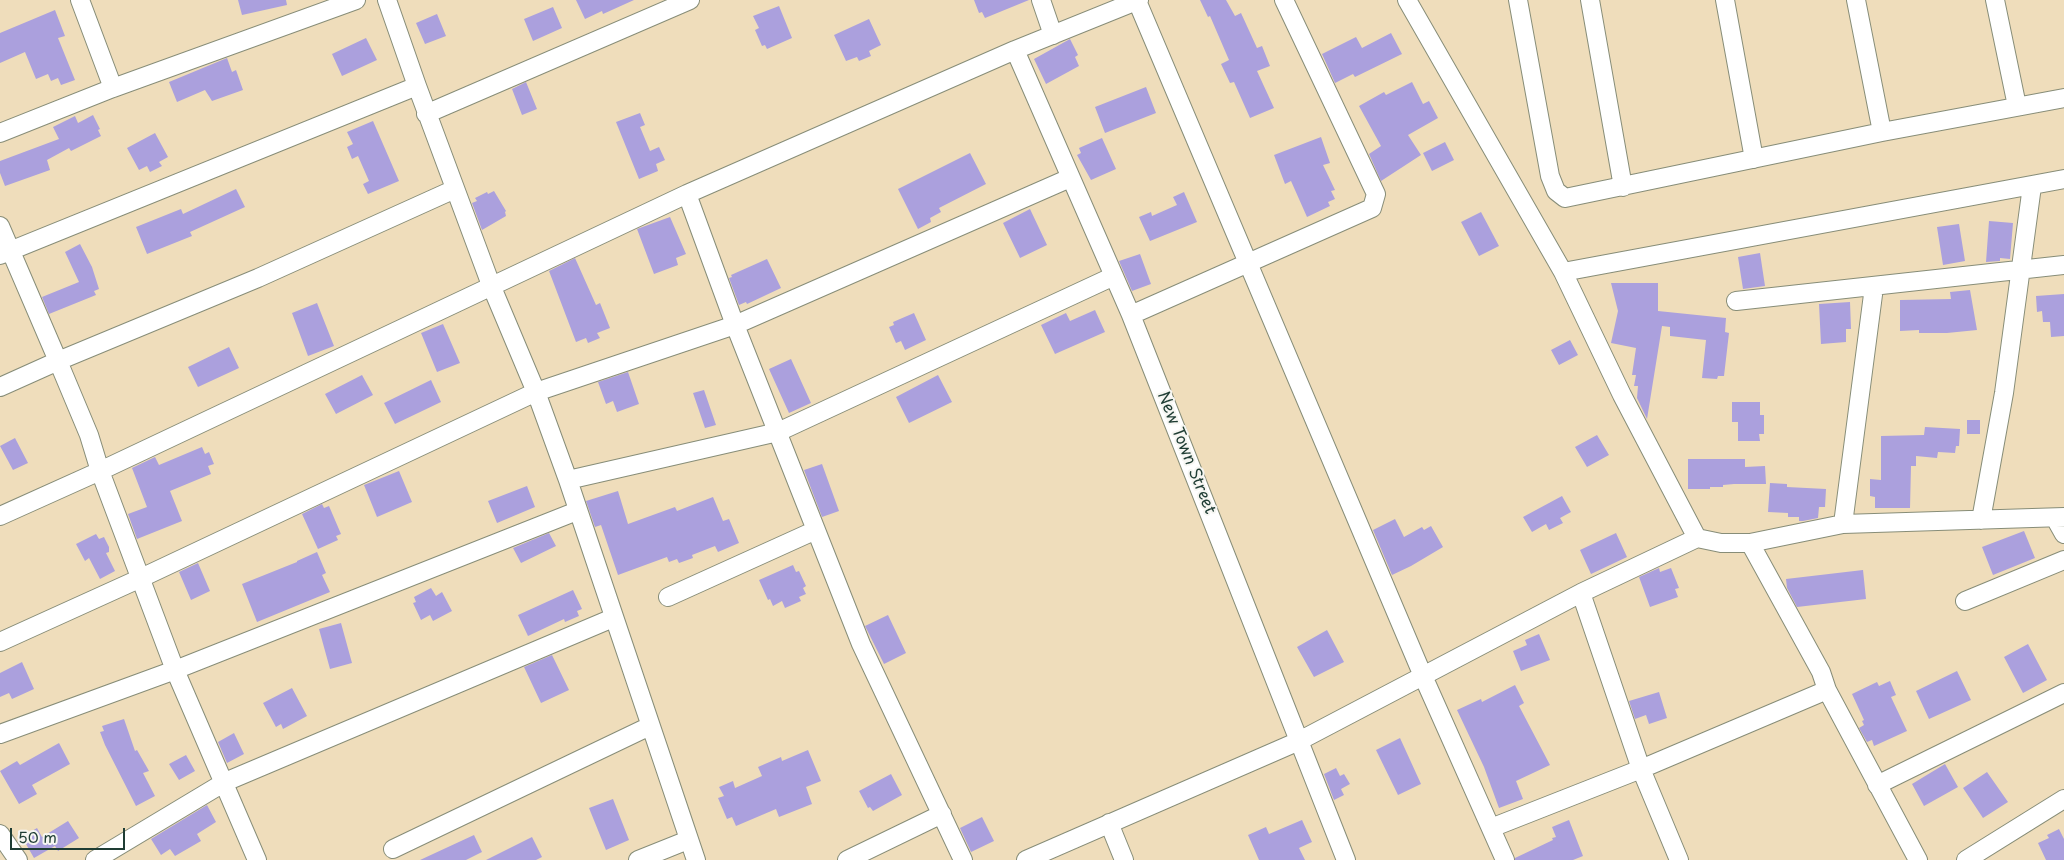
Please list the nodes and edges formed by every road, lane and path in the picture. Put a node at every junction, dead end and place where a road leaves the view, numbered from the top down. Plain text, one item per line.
1 (80, 0) edge
2 (356, 0) edge
3 (387, 0) edge
4 (690, 0) edge
5 (1041, 0) edge
6 (1138, 0) edge
7 (1284, 0) edge
8 (1407, 0) edge
9 (1518, 0) edge
10 (1590, 0) edge
11 (1725, 0) edge
12 (1856, 0) edge
13 (1995, 0) edge
14 (1053, 35) junction
15 (1016, 50) junction
16 (416, 86) junction
17 (113, 88) junction
18 (2064, 98) edge
19 (2016, 106) junction
20 (426, 114) junction
21 (1882, 132) junction
22 (0, 133) edge
23 (1754, 159) junction
24 (1070, 178) junction
25 (2064, 179) edge
26 (2032, 186) junction
27 (1623, 187) junction
28 (455, 189) junction
29 (687, 194) junction
30 (0, 226) edge
31 (6, 253) edge
32 (1248, 263) junction
33 (2064, 265) edge
34 (2021, 269) junction
35 (1563, 272) junction
36 (1114, 276) junction
37 (491, 285) junction
38 (1874, 286) junction
39 (1736, 301) dead end
40 (1131, 315) junction
41 (736, 325) junction
42 (58, 361) junction
43 (0, 387) edge
44 (536, 392) junction
45 (778, 432) junction
46 (100, 471) junction
47 (568, 480) junction
48 (577, 511) junction
49 (0, 516) edge
50 (2060, 518) edge
51 (1981, 520) junction
52 (1843, 524) junction
53 (816, 530) junction
54 (2064, 534) edge
55 (1698, 538) junction
56 (1750, 543) junction
57 (2064, 560) edge
58 (141, 578) junction
59 (1581, 593) junction
60 (668, 598) dead end
61 (1965, 601) dead end
62 (613, 618) junction
63 (0, 642) edge
64 (176, 670) junction
65 (1423, 676) junction
66 (1827, 690) junction
67 (2064, 693) edge
68 (650, 726) junction
69 (0, 734) edge
70 (1299, 741) junction
71 (1641, 769) junction
72 (225, 782) junction
73 (1877, 785) junction
74 (2064, 798) edge
75 (942, 814) junction
76 (1109, 823) junction
77 (1491, 828) junction
78 (0, 834) edge
79 (688, 840) junction
80 (393, 849) dead end
81 (18, 860) edge
82 (95, 860) edge
83 (257, 860) edge
84 (638, 860) edge
85 (696, 860) edge
86 (847, 860) edge
87 (963, 860) edge
88 (1026, 860) edge
89 (1124, 860) edge
90 (1346, 860) edge
91 (1505, 860) edge
92 (1679, 860) edge
93 (1918, 860) edge
94 (1966, 860) edge

1 - 17 street
2 - 17 street
3 - 16 street
4 - 20 street
5 - 14 street
6 - 14 street
6 - 32 street
7 - 32 street
8 - 35 street
9 - 27 street
10 - 27 street
11 - 23 street
12 - 21 street
13 - 19 street
14 - 15 street
15 - 24 street, New Town Street
15 - 29 street
16 - 20 street
16 - 31 street
17 - 22 street
18 - 19 street
19 - 21 street
20 - 28 street
21 - 23 street
23 - 27 street
24 - 36 street, New Town Street
24 - 41 street
25 - 26 street
26 - 34 street
26 - 35 street
28 - 37 street
28 - 42 street
29 - 37 street
29 - 41 street
30 - 31 street
31 - 42 street
32 - 40 street
32 - 65 street
33 - 34 street
34 - 38 street
34 - 51 street
35 - 55 street
36 - 40 street, New Town Street
36 - 45 street
37 - 44 street
37 - 46 street
38 - 39 street
38 - 52 street
40 - 70 street, New Town Street
41 - 44 street
41 - 45 street
42 - 43 street
42 - 46 street
44 - 47 street
44 - 58 street
45 - 47 street
45 - 53 street
46 - 49 street
46 - 58 street
47 - 48 street
48 - 62 street
48 - 64 street
50 - 51 street
50 - 54 street
51 - 52 street
52 - 56 street
53 - 60 street
53 - 75 street
55 - 56 street
55 - 59 street
56 - 66 street
57 - 61 street
58 - 63 street
58 - 64 street
59 - 65 street
59 - 71 street
62 - 68 street
62 - 72 street
64 - 69 street
64 - 72 street
65 - 70 street
65 - 77 street
66 - 71 street
66 - 73 street
67 - 73 street
68 - 79 street
68 - 80 street
70 - 76 street
70 - 90 street, New Town Street
71 - 77 street
71 - 92 street
72 - 82 street
72 - 83 street
73 - 93 street
74 - 94 street
75 - 86 street
75 - 87 street
76 - 88 street
76 - 89 street
77 - 91 street
78 - 81 street
79 - 84 street
79 - 85 street

